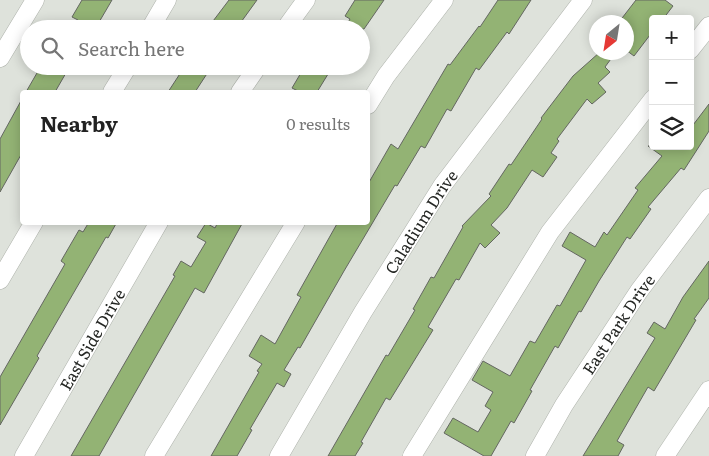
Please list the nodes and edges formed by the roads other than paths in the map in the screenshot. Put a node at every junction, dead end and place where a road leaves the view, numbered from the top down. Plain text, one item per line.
1 (35, 0) edge
2 (167, 0) edge
3 (306, 0) edge
4 (444, 0) edge
5 (583, 0) edge
6 (23, 20) edge
7 (155, 20) edge
8 (292, 20) edge
9 (20, 25) edge
10 (709, 26) edge
11 (694, 45) edge
12 (0, 58) edge
13 (122, 75) edge
14 (252, 75) edge
15 (113, 90) edge
16 (241, 90) edge
17 (370, 102) edge
18 (649, 104) edge
19 (709, 198) edge
20 (32, 225) edge
21 (157, 225) edge
22 (294, 225) edge
23 (0, 280) edge
24 (709, 390) edge
25 (24, 456) edge
26 (154, 456) edge
27 (279, 456) edge
28 (412, 456) edge
29 (535, 456) edge
30 (666, 456) edge

1 - 6 street
2 - 7 street
3 - 8 street
4 - 17 street
5 - 27 street, Caladium Drive
9 - 12 street
10 - 11 street
13 - 15 street
14 - 16 street
18 - 28 street
19 - 29 street, East Park Drive
20 - 23 street
21 - 25 street, East Side Drive
22 - 26 street
24 - 30 street

